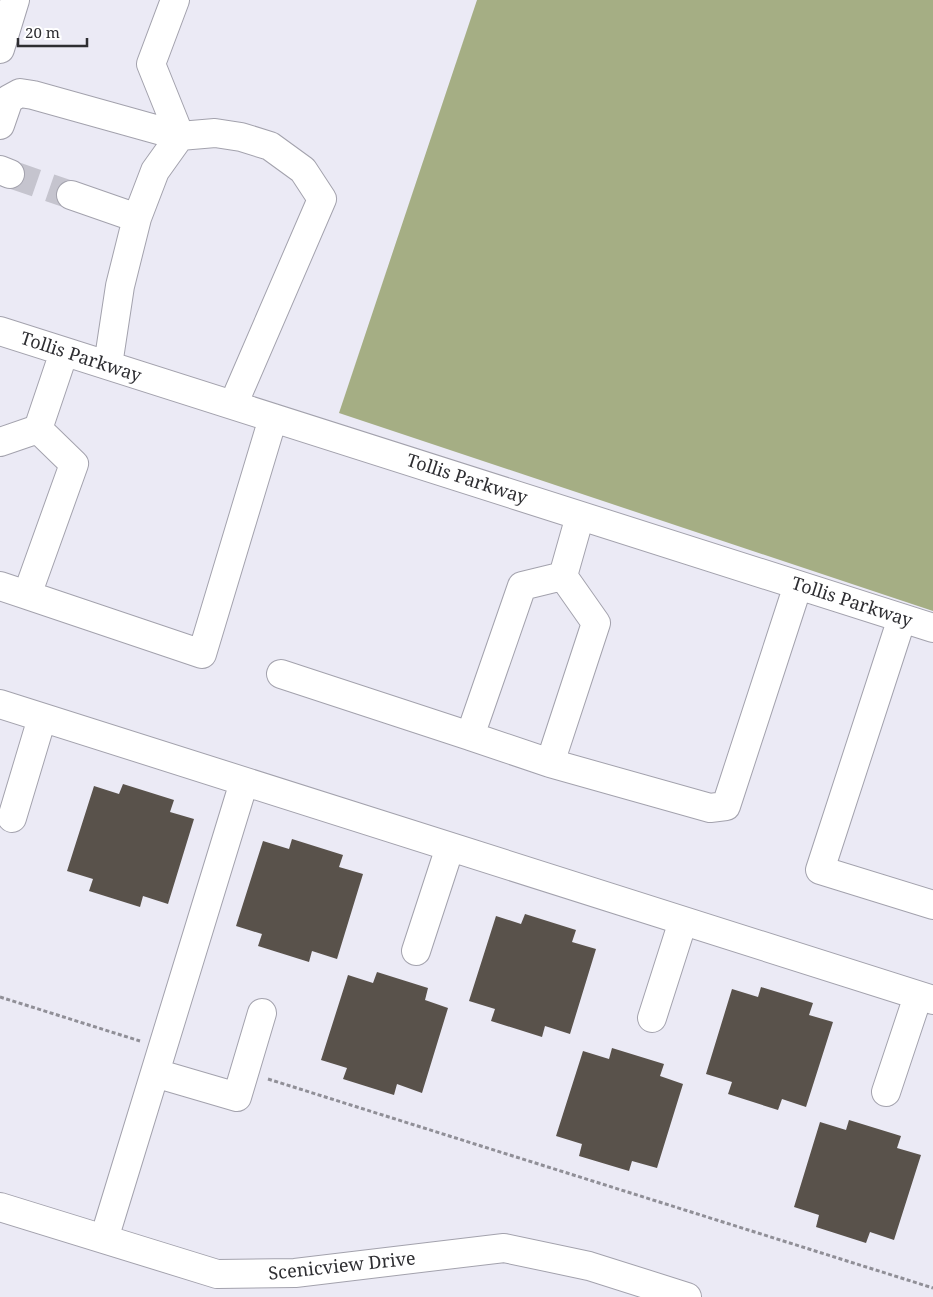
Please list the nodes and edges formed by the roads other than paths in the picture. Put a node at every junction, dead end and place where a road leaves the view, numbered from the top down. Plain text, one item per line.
1 (16, 0) edge
2 (175, 0) edge
3 (0, 49) edge
4 (0, 125) edge
5 (180, 136) junction
6 (71, 195) tunnel mouth
7 (137, 218) junction
8 (0, 331) edge
9 (64, 352) junction
10 (108, 366) junction
11 (232, 405) junction
12 (273, 418) junction
13 (38, 429) junction
14 (0, 442) edge
15 (580, 516) junction
16 (562, 576) junction
17 (798, 585) junction
18 (0, 586) edge
19 (27, 595) junction
20 (902, 618) junction
21 (933, 628) edge
22 (281, 674) dead end
23 (0, 704) edge
24 (42, 718) junction
25 (470, 736) junction
26 (550, 762) junction
27 (244, 782) junction
28 (12, 818) dead end
29 (450, 847) junction
30 (933, 905) edge
31 (683, 921) junction
32 (416, 951) dead end
33 (925, 998) edge
34 (262, 1013) dead end
35 (652, 1018) dead end
36 (155, 1073) junction
37 (886, 1092) dead end
38 (0, 1207) edge
39 (104, 1239) junction
40 (687, 1297) edge

1 - 3 street
2 - 5 street
4 - 5 street
5 - 7 street
5 - 11 street
6 - 7 street
7 - 10 street
8 - 9 street, Tollis Parkway
9 - 10 street, Tollis Parkway
9 - 13 street
10 - 11 street, Tollis Parkway
11 - 12 street, Tollis Parkway
12 - 15 street, Tollis Parkway
12 - 19 street
13 - 14 street
13 - 19 street
15 - 16 street
15 - 17 street, Tollis Parkway
16 - 25 street
16 - 26 street
17 - 20 street, Tollis Parkway
17 - 26 street
18 - 19 street
20 - 21 street, Tollis Parkway
20 - 30 street
22 - 25 street
23 - 24 street
24 - 27 street
24 - 28 street
25 - 26 street
27 - 29 street
27 - 36 street
29 - 31 street
29 - 32 street
31 - 33 street
31 - 35 street
33 - 37 street
34 - 36 street
36 - 39 street
38 - 39 street, Scenicview Drive
39 - 40 street, Scenicview Drive

